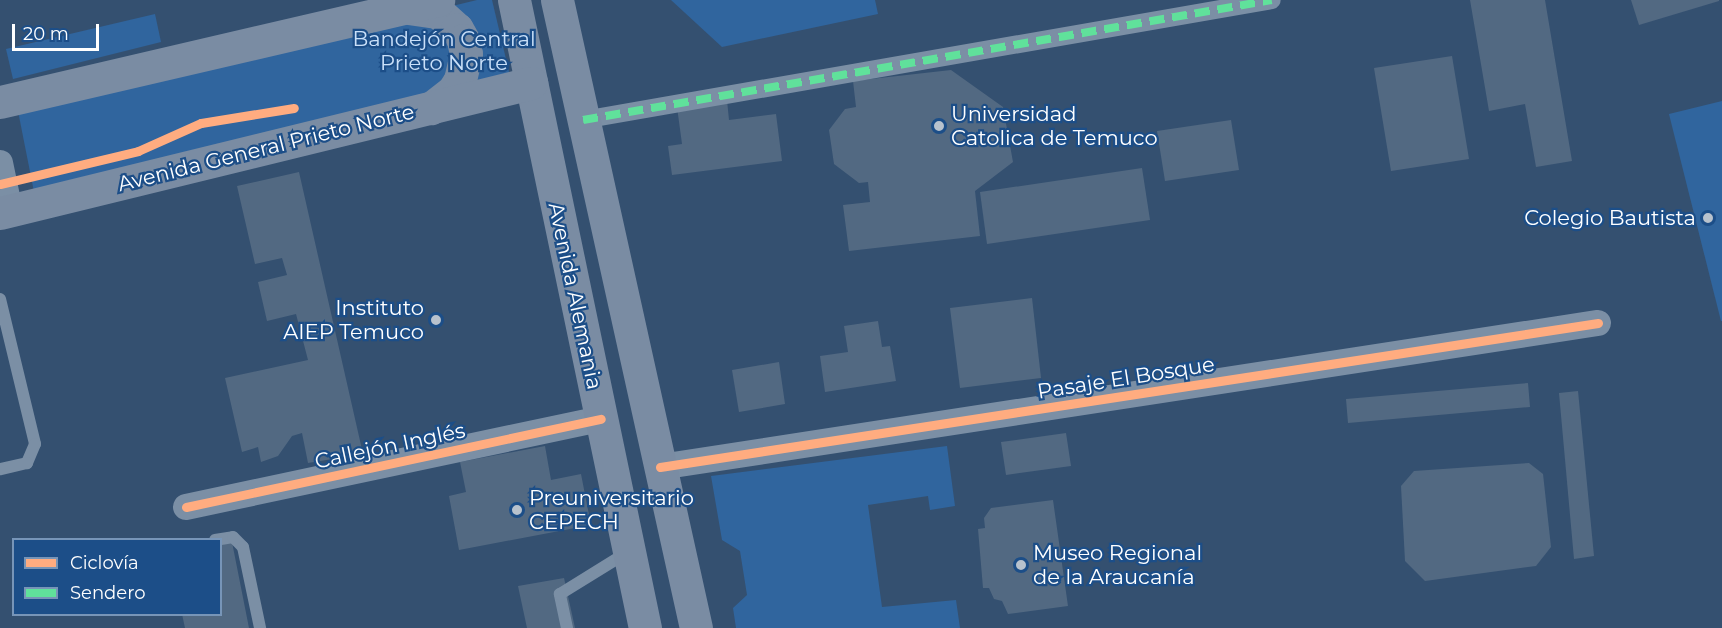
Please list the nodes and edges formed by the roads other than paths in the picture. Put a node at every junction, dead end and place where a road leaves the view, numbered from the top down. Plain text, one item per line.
1 (438, 0) edge
2 (514, 0) edge
3 (545, 0) edge
4 (1272, 0) edge
5 (400, 9) junction
6 (561, 15) edge
7 (531, 83) junction
8 (0, 102) edge
9 (431, 108) junction
10 (584, 120) junction
11 (0, 163) edge
12 (5, 212) edge
13 (0, 299) edge
14 (1598, 324) dead end
15 (601, 419) junction
16 (660, 467) junction
17 (0, 468) edge
18 (186, 507) dead end
19 (222, 539) edge
20 (629, 551) junction
21 (260, 628) edge
22 (567, 628) edge
23 (645, 628) edge
24 (696, 628) edge

1 - 5 main road
2 - 7 main road, Avenida Alemania
3 - 6 main road
4 - 10 street
5 - 8 main road
5 - 9 main road
6 - 10 main road
7 - 9 main road, Avenida General Prieto Norte
7 - 15 main road, Avenida Alemania
9 - 12 main road, Avenida General Prieto Norte
10 - 16 main road
11 - 12 street
13 - 17 lane
14 - 16 street, Pasaje El Bosque
15 - 18 street, Callejón Inglés
15 - 20 main road, Avenida Alemania
16 - 24 main road
19 - 21 lane
20 - 22 lane
20 - 23 main road, Avenida Alemania

